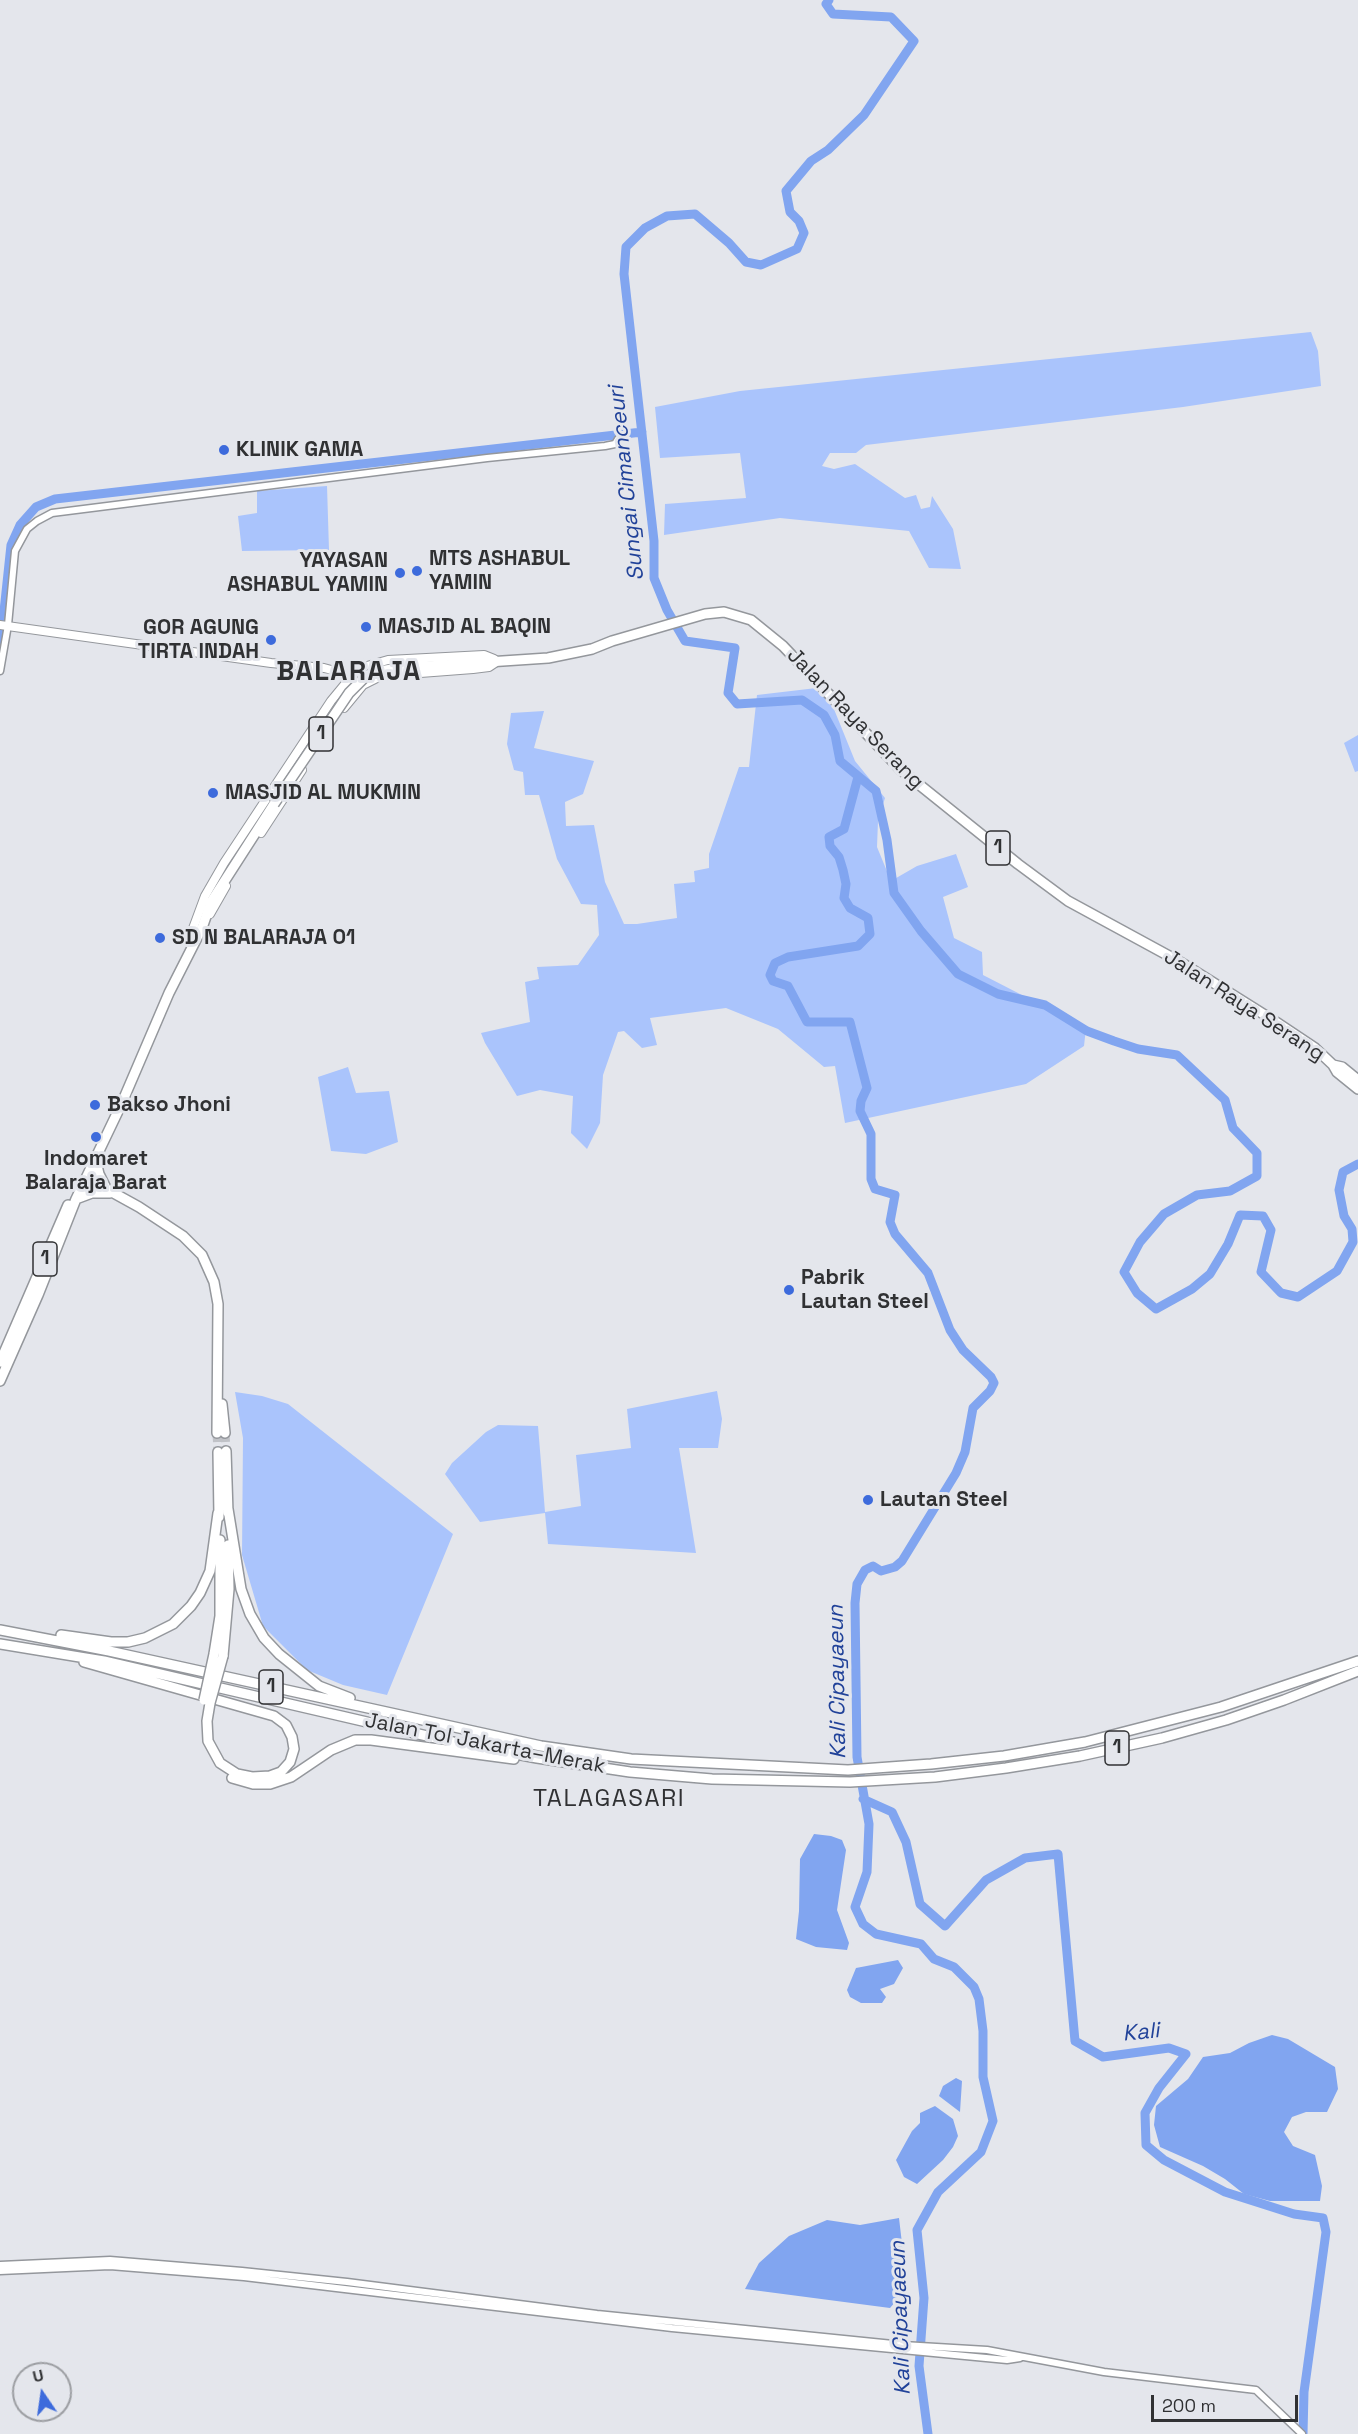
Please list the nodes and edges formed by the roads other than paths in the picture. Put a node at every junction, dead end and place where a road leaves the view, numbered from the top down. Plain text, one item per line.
1 (618, 439) dead end
2 (5, 625) edge
3 (494, 661) junction
4 (362, 668) junction
5 (335, 670) junction
6 (0, 671) edge
7 (349, 680) junction
8 (356, 691) junction
9 (331, 701) junction
10 (341, 712) junction
11 (275, 788) junction
12 (287, 793) junction
13 (190, 944) junction
14 (1333, 1065) junction
15 (1358, 1080) edge
16 (1358, 1089) edge
17 (93, 1159) junction
18 (108, 1190) junction
19 (79, 1191) junction
20 (49, 1258) junction
21 (0, 1362) edge
22 (0, 1381) edge
23 (221, 1433) tunnel mouth
24 (222, 1451) tunnel mouth
25 (223, 1511) junction
26 (0, 1630) edge
27 (0, 1644) edge
28 (46, 1651) junction
29 (1358, 1660) edge
30 (1358, 1671) edge
31 (207, 1702) junction
32 (542, 1746) junction
33 (537, 1758) junction
34 (631, 1759) junction
35 (630, 1772) junction
36 (0, 2265) edge
37 (0, 2271) edge
38 (903, 2347) junction
39 (1301, 2433) edge

1 - 2 street
2 - 5 main road
2 - 6 street
3 - 4 main road
3 - 8 main road
3 - 13 highway, Jalan Raya Serang / 1, bridge
3 - 14 highway, Jalan Raya Serang / 1
4 - 5 main road
4 - 7 main road
5 - 7 main road
7 - 8 main road
7 - 9 main road
8 - 10 main road
9 - 10 main road
9 - 11 main road
10 - 12 main road
11 - 12 main road
11 - 13 main road
12 - 13 main road
13 - 17 highway, Jalan Raya Serang / 1
14 - 15 highway, Jalan Raya Serang / 1
14 - 16 highway, Jalan Raya Serang / 1
17 - 18 highway
17 - 19 highway, Jalan Raya Serang / 1
18 - 19 highway
18 - 19 highway
18 - 23 highway
19 - 20 highway, Jalan Raya Serang / 1
20 - 21 highway, Jalan Raya Serang / 1
20 - 22 highway, Jalan Raya Serang / 1
24 - 25 highway
25 - 26 highway
25 - 31 highway, bridge
25 - 32 highway
26 - 32 highway, Jalan Tol Jakarta–Merak / 1
27 - 28 highway, Jalan Tol Jakarta–Merak / 1
28 - 31 highway
28 - 33 highway, Jalan Tol Jakarta–Merak / 1
29 - 34 highway, Jalan Tol Jakarta–Merak / 1
30 - 35 highway, Jalan Tol Jakarta–Merak / 1
31 - 33 highway
32 - 34 highway, Jalan Tol Jakarta–Merak / 1
33 - 35 highway, Jalan Tol Jakarta–Merak / 1
34 - 35 highway
36 - 38 street
37 - 38 street
38 - 39 street

